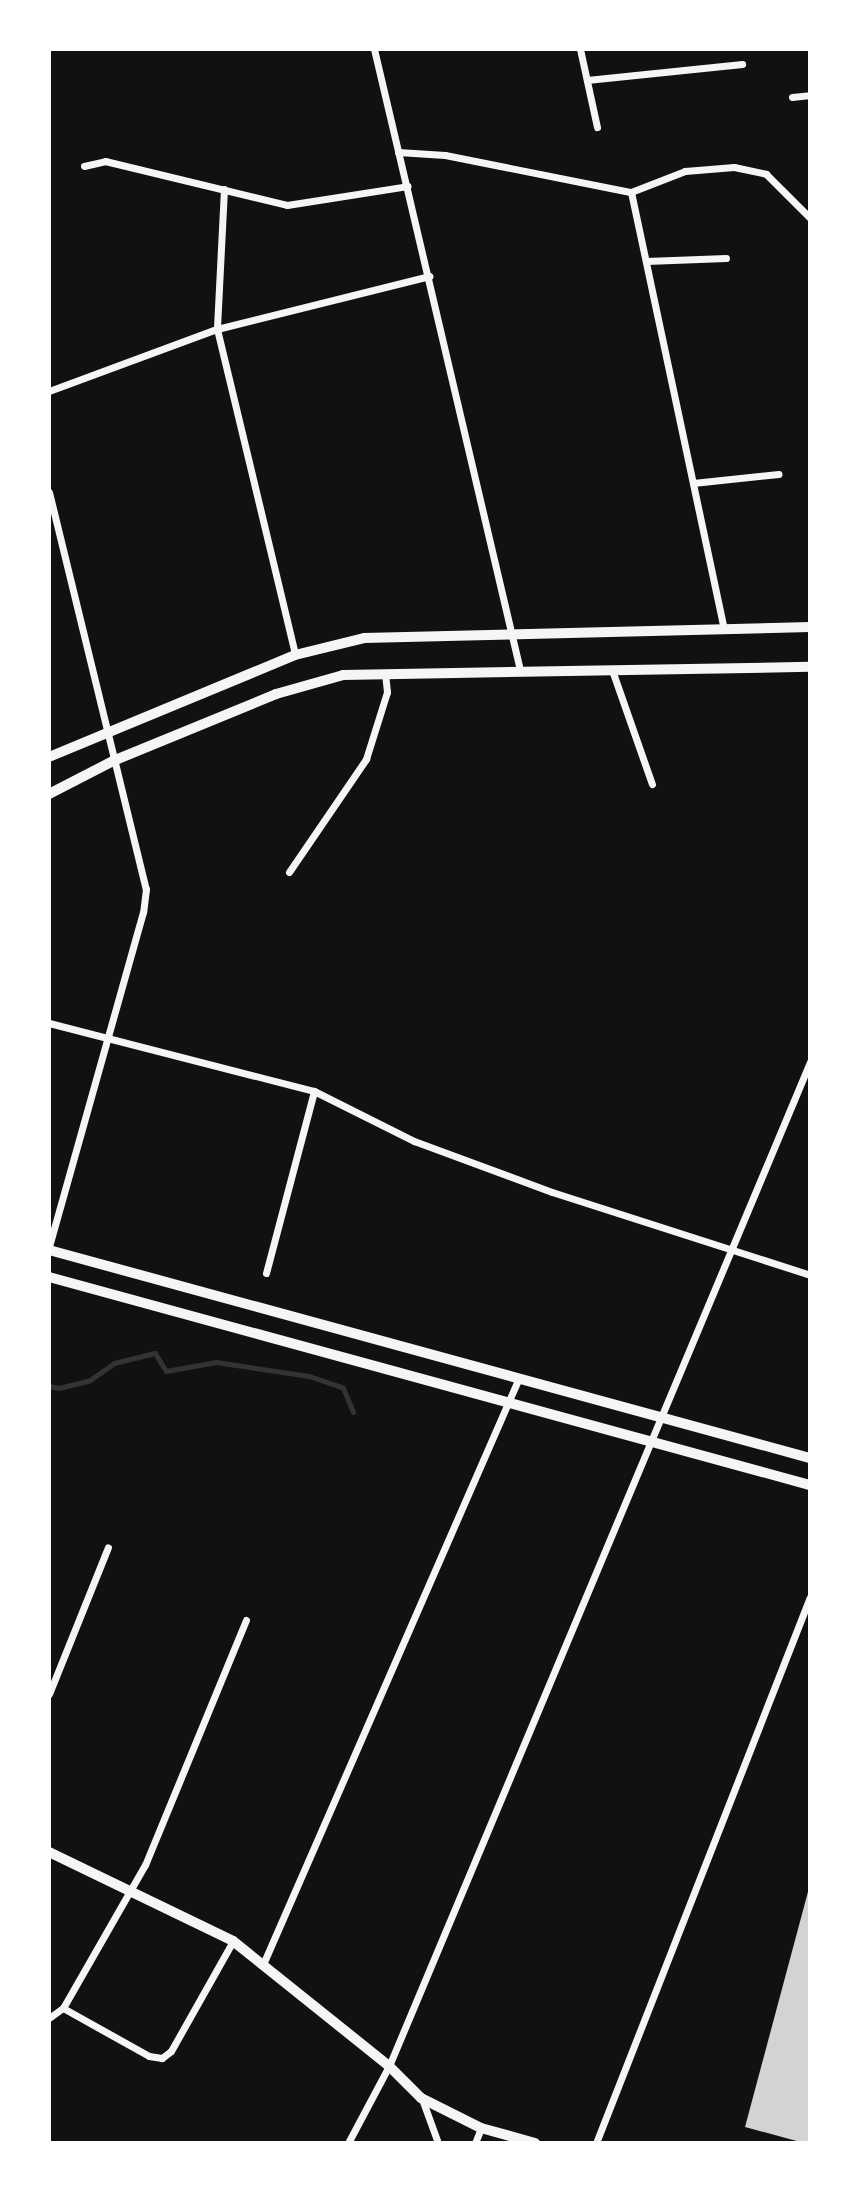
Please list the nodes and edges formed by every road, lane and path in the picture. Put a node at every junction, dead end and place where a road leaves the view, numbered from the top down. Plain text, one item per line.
1 (374, 49) edge
2 (580, 49) edge
3 (742, 64) dead end
4 (587, 80) junction
5 (810, 95) edge
6 (792, 97) dead end
7 (597, 127) dead end
8 (398, 152) junction
9 (84, 166) dead end
10 (408, 186) junction
11 (224, 189) junction
12 (631, 192) junction
13 (810, 218) edge
14 (726, 258) dead end
15 (646, 261) junction
16 (430, 276) junction
17 (216, 329) junction
18 (49, 391) edge
19 (779, 474) dead end
20 (693, 483) junction
21 (49, 492) edge
22 (60, 542) junction
23 (49, 545) edge
24 (810, 627) edge
25 (724, 628) junction
26 (509, 632) junction
27 (295, 655) junction
28 (810, 667) edge
29 (612, 669) junction
30 (520, 670) junction
31 (386, 674) junction
32 (105, 734) junction
33 (49, 757) edge
34 (113, 761) junction
35 (652, 784) dead end
36 (49, 794) edge
37 (289, 872) dead end
38 (49, 1023) edge
39 (108, 1035) junction
40 (810, 1062) edge
41 (314, 1091) junction
42 (729, 1248) junction
43 (49, 1249) edge
44 (266, 1273) dead end
45 (810, 1275) edge
46 (49, 1277) edge
47 (518, 1380) junction
48 (510, 1404) junction
49 (662, 1420) junction
50 (653, 1443) junction
51 (810, 1458) edge
52 (810, 1485) edge
53 (108, 1547) dead end
54 (810, 1597) edge
55 (246, 1620) dead end
56 (49, 1694) edge
57 (49, 1852) edge
58 (133, 1888) junction
59 (233, 1941) junction
60 (264, 1962) junction
61 (63, 2008) junction
62 (49, 2018) edge
63 (389, 2066) junction
64 (421, 2098) junction
65 (481, 2128) junction
66 (348, 2143) edge
67 (438, 2143) edge
68 (475, 2143) edge
69 (535, 2143) edge
70 (596, 2143) edge

1 - 8 street
2 - 4 street
3 - 4 street
4 - 7 street
5 - 6 street
8 - 10 street
8 - 12 street
9 - 11 street
10 - 11 street
10 - 16 street
11 - 17 street
12 - 13 street
12 - 15 street
14 - 15 street
15 - 20 street
16 - 17 street
16 - 26 street
17 - 18 street
17 - 27 street
19 - 20 street
20 - 25 street
21 - 22 street
22 - 23 street
22 - 32 street
24 - 25 main road
25 - 26 main road
26 - 27 main road
26 - 30 street
27 - 32 main road
28 - 29 main road
29 - 30 main road
29 - 35 street
30 - 31 main road
31 - 34 main road
31 - 37 street
32 - 33 main road
32 - 34 street
34 - 36 main road
34 - 39 street
38 - 39 street
39 - 41 street
39 - 43 street
40 - 42 street
41 - 42 street
41 - 44 street
42 - 45 street
42 - 49 street
43 - 47 main road
46 - 48 main road
47 - 48 street
47 - 49 main road
48 - 50 main road
48 - 60 street
49 - 50 street
49 - 51 main road
50 - 52 main road
50 - 63 street
53 - 56 street
54 - 70 street
55 - 58 street
57 - 58 street
58 - 59 street
58 - 61 street
59 - 60 street
59 - 61 street
60 - 63 street
61 - 62 street
63 - 64 street
63 - 66 street
64 - 65 street
64 - 67 street
65 - 68 street
65 - 69 street

